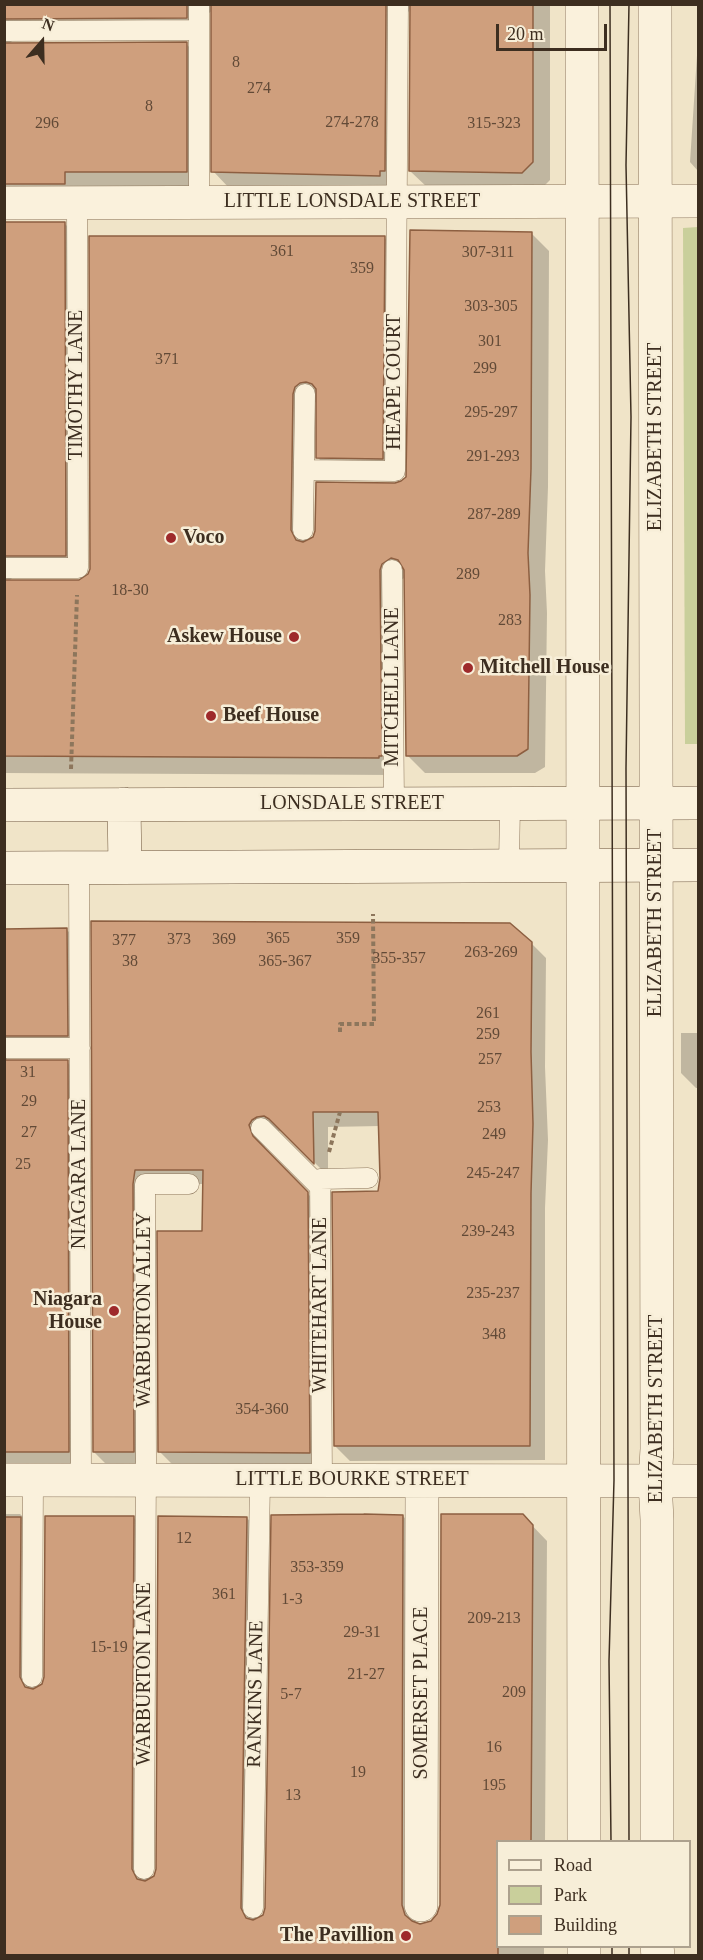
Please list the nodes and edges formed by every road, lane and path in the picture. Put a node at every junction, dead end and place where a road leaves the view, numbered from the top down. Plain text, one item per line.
1 (199, 4) edge
2 (398, 4) edge
3 (582, 4) edge
4 (655, 4) edge
5 (199, 30) junction
6 (4, 31) edge
7 (656, 201) junction
8 (699, 201) edge
9 (199, 202) junction
10 (396, 202) junction
11 (583, 202) junction
12 (4, 203) edge
13 (77, 203) junction
14 (304, 394) dead end
15 (303, 470) junction
16 (303, 530) dead end
17 (4, 568) edge
18 (78, 568) junction
19 (392, 570) dead end
20 (71, 769) dead end
21 (699, 803) edge
22 (124, 804) junction
23 (394, 804) junction
24 (510, 804) junction
25 (583, 804) junction
26 (656, 804) junction
27 (4, 805) edge
28 (699, 865) edge
29 (509, 866) junction
30 (583, 866) junction
31 (656, 866) junction
32 (125, 867) junction
33 (4, 868) edge
34 (79, 868) junction
35 (373, 914) dead end
36 (340, 1032) dead end
37 (4, 1048) edge
38 (80, 1048) junction
39 (340, 1112) dead end
40 (261, 1128) dead end
41 (368, 1178) dead end
42 (321, 1183) junction
43 (189, 1184) dead end
44 (322, 1479) junction
45 (19, 1480) edge
46 (81, 1480) junction
47 (146, 1480) junction
48 (260, 1480) junction
49 (422, 1480) junction
50 (655, 1480) junction
51 (699, 1480) edge
52 (584, 1481) junction
53 (32, 1677) dead end
54 (584, 1840) edge
55 (657, 1840) edge
56 (144, 1869) dead end
57 (421, 1905) dead end
58 (253, 1908) dead end

1 - 5 lane
2 - 10 lane
3 - 11 street
4 - 7 street, ELIZABETH STREET
5 - 6 lane
5 - 9 lane
7 - 8 street, LITTLE LONSDALE STREET
7 - 11 street, LITTLE LONSDALE STREET
7 - 26 street, ELIZABETH STREET
9 - 10 street, LITTLE LONSDALE STREET
9 - 13 street, LITTLE LONSDALE STREET
10 - 11 street, LITTLE LONSDALE STREET
10 - 15 lane, HEAPE COURT
11 - 25 street
12 - 13 street, LITTLE LONSDALE STREET
13 - 18 lane, TIMOTHY LANE
14 - 15 lane
15 - 16 lane
17 - 18 lane
18 - 20 path
19 - 23 lane, MITCHELL LANE
21 - 26 street, LONSDALE STREET
22 - 23 street, LONSDALE STREET
22 - 27 street, LONSDALE STREET
22 - 32 street
23 - 24 street, LONSDALE STREET
24 - 25 street, LONSDALE STREET
24 - 29 lane
25 - 26 street, LONSDALE STREET
25 - 30 street
26 - 31 street, ELIZABETH STREET
28 - 31 street
29 - 30 street
29 - 32 street
30 - 31 street
30 - 52 street
31 - 50 street, ELIZABETH STREET
32 - 34 street
33 - 34 street
34 - 38 lane, NIAGARA LANE
35 - 36 path
37 - 38 lane
38 - 46 lane, NIAGARA LANE
39 - 42 path
40 - 42 lane
41 - 42 lane
42 - 44 lane, WHITEHART LANE
43 - 47 lane, WARBURTON ALLEY
44 - 48 street, LITTLE BOURKE STREET
44 - 49 street, LITTLE BOURKE STREET
45 - 46 street, LITTLE BOURKE STREET
45 - 53 lane
46 - 47 street, LITTLE BOURKE STREET
47 - 48 street, LITTLE BOURKE STREET
47 - 56 lane, WARBURTON LANE
48 - 58 lane, RANKINS LANE
49 - 52 street, LITTLE BOURKE STREET
49 - 57 street, SOMERSET PLACE
50 - 51 street, LITTLE BOURKE STREET
50 - 52 street, LITTLE BOURKE STREET
50 - 55 street, ELIZABETH STREET
52 - 54 street

